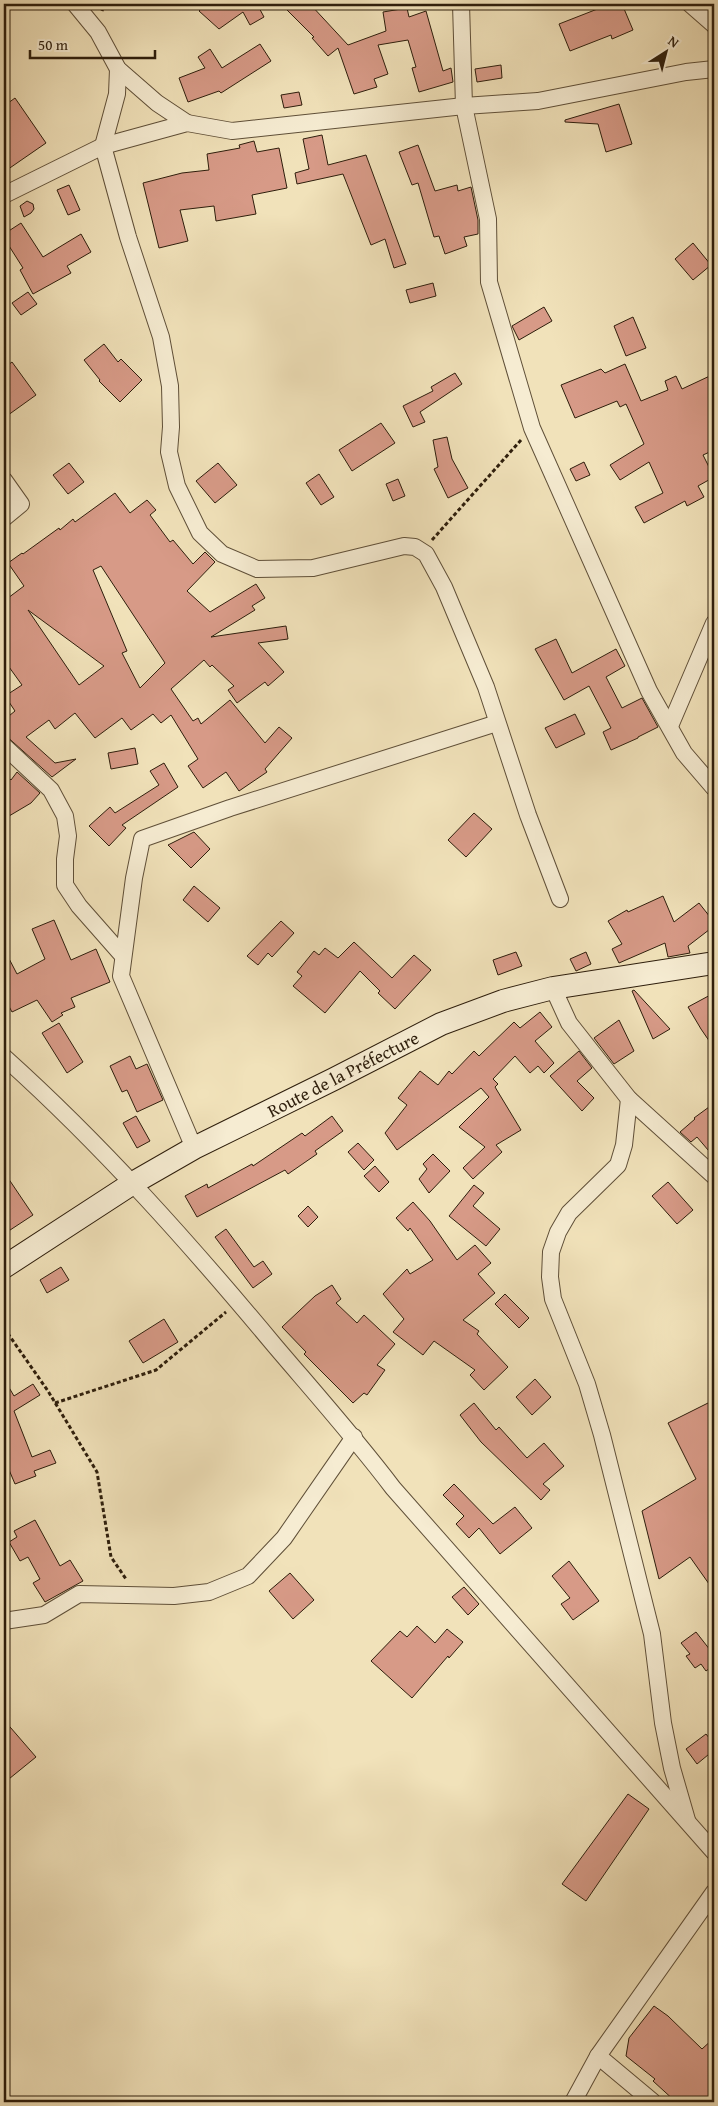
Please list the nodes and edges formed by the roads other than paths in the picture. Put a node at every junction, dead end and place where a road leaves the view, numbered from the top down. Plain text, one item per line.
1 (75, 4) edge
2 (461, 4) edge
3 (690, 4) edge
4 (714, 25) edge
5 (118, 69) junction
6 (714, 70) edge
7 (464, 106) junction
8 (187, 123) junction
9 (103, 146) junction
10 (4, 195) edge
11 (4, 480) edge
12 (4, 518) edge
13 (714, 623) edge
14 (497, 723) junction
15 (670, 726) junction
16 (4, 746) edge
17 (714, 788) edge
18 (560, 899) dead end
19 (123, 956) junction
20 (714, 964) edge
21 (554, 988) junction
22 (4, 1057) edge
23 (629, 1099) junction
24 (194, 1148) junction
25 (714, 1176) edge
26 (133, 1183) junction
27 (4, 1267) edge
28 (354, 1436) junction
29 (4, 1621) edge
30 (689, 1825) junction
31 (714, 1852) edge
32 (714, 1892) edge
33 (598, 2056) junction
34 (573, 2102) edge
35 (652, 2102) edge

1 - 5 street
2 - 7 street
3 - 4 street
5 - 8 street
5 - 9 street
6 - 7 street
7 - 8 street
7 - 15 street
8 - 9 street
9 - 10 street
9 - 14 street
11 - 12 street
13 - 15 street
14 - 18 street
14 - 19 street
15 - 17 street
16 - 19 street
19 - 24 street
20 - 21 street, Route de la Préfecture
21 - 23 street
21 - 24 street, Route de la Préfecture
22 - 26 street
23 - 25 street
23 - 30 street
24 - 26 street, Route de la Préfecture
26 - 27 street, Route de la Préfecture
26 - 28 street
28 - 29 street
28 - 30 street
30 - 31 street
32 - 33 street
33 - 34 street
33 - 35 street

